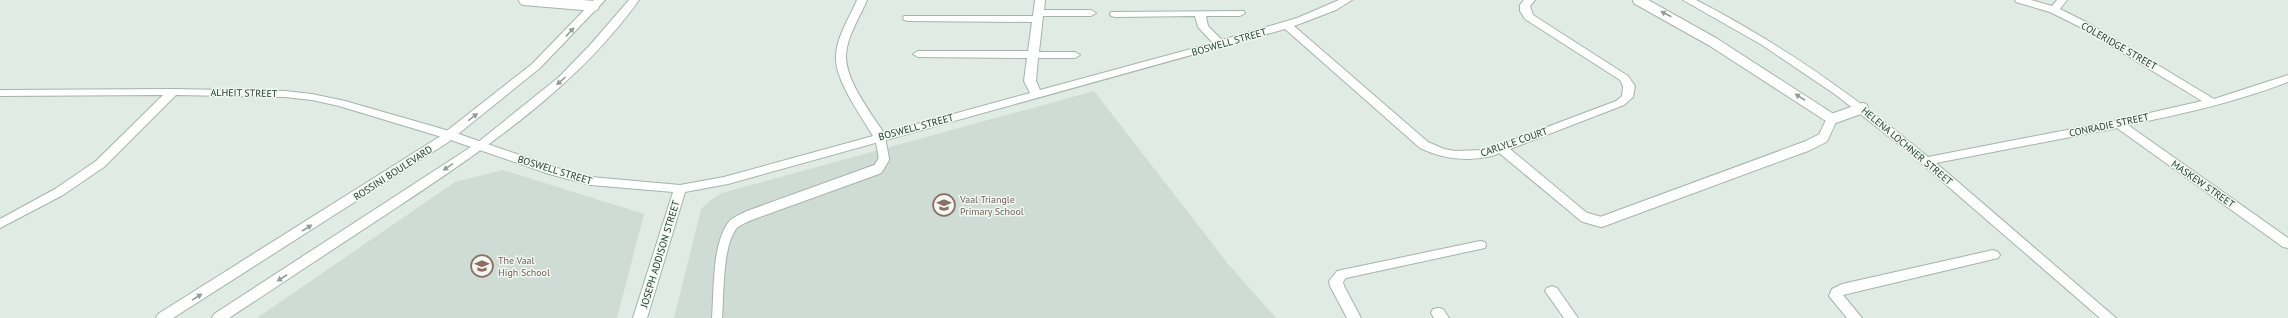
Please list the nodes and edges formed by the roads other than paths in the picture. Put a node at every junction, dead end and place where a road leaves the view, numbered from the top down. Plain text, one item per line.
1 (524, 0) edge
2 (634, 0) edge
3 (862, 0) edge
4 (1040, 0) edge
5 (1347, 0) edge
6 (1530, 0) edge
7 (1638, 0) edge
8 (1688, 0) edge
9 (2020, 0) edge
10 (2062, 0) edge
11 (597, 3) edge
12 (2054, 10) junction
13 (1091, 13) dead end
14 (1115, 14) dead end
15 (1200, 14) junction
16 (1240, 14) dead end
17 (1038, 16) junction
18 (908, 18) dead end
19 (1286, 25) junction
20 (1220, 44) junction
21 (918, 54) dead end
22 (1033, 54) junction
23 (1075, 55) dead end
24 (2288, 78) edge
25 (173, 92) junction
26 (0, 93) edge
27 (1036, 94) junction
28 (2213, 103) junction
29 (1863, 108) junction
30 (1832, 119) junction
31 (2119, 124) junction
32 (449, 135) junction
33 (880, 137) junction
34 (481, 146) junction
35 (1501, 148) junction
36 (1927, 161) junction
37 (680, 189) junction
38 (0, 224) edge
39 (2288, 244) edge
40 (1480, 245) dead end
41 (1993, 255) dead end
42 (1552, 291) dead end
43 (164, 318) edge
44 (219, 318) edge
45 (640, 318) edge
46 (717, 318) edge
47 (1354, 318) edge
48 (1570, 318) edge
49 (1855, 318) edge
50 (2109, 318) edge

1 - 11 lane
2 -> 34 street
3 - 33 street
4 - 17 street
5 - 19 street, BOSWELL STREET
6 - 35 street, CARLYLE COURT
30 -> 7 lane
8 - 29 street, HELENA LOCHNER STREET
9 - 12 street, COLERIDGE STREET
10 - 12 street
32 -> 11 street, ROSSINI BOULEVARD
12 - 28 street, COLERIDGE STREET
13 - 17 street
14 - 15 street
15 - 16 street
15 - 20 street
17 - 18 street
17 - 22 street
19 - 20 street, BOSWELL STREET
19 - 35 street, CARLYLE COURT
20 - 27 street, BOSWELL STREET
21 - 22 street
22 - 23 street
22 - 27 street
24 - 28 street, CONRADIE STREET
25 - 26 street, ALHEIT STREET
25 - 32 street, ALHEIT STREET
25 - 38 street
27 - 33 street, BOSWELL STREET
28 - 31 street, CONRADIE STREET
29 - 30 lane
29 - 36 street, HELENA LOCHNER STREET
30 - 35 lane
31 - 36 street, CONRADIE STREET
31 - 39 street, MASKEW STREET
32 - 34 street, ALHEIT STREET
43 -> 32 street, ROSSINI BOULEVARD
33 - 37 street, BOSWELL STREET
33 - 46 lane
34 - 37 street, BOSWELL STREET
34 -> 44 street
36 - 50 street, HELENA LOCHNER STREET
37 - 45 street, JOSEPH ADDISON STREET
40 - 47 street
41 - 49 street
42 - 48 street

